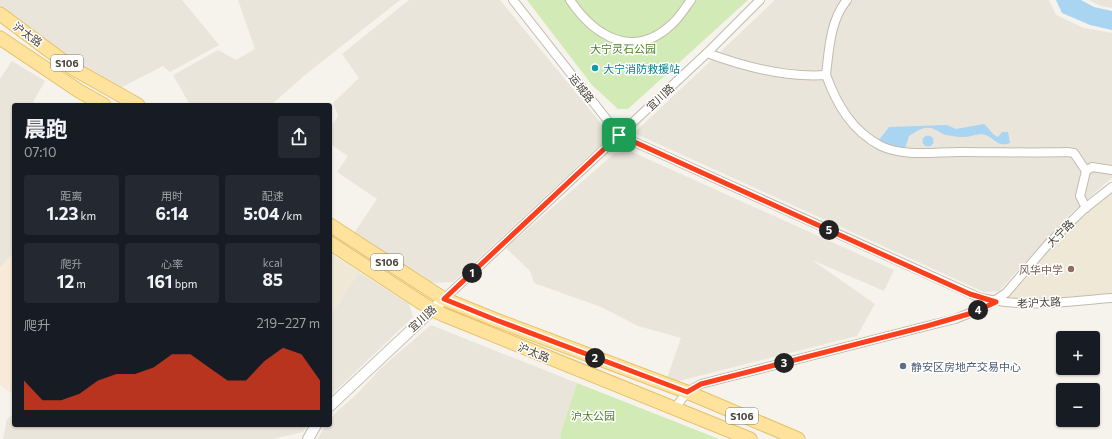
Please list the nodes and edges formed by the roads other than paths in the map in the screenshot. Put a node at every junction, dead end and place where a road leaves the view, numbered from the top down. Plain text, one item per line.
1 (513, 0) edge
2 (570, 0) edge
3 (691, 0) edge
4 (760, 0) edge
5 (847, 0) edge
6 (0, 14) edge
7 (0, 38) edge
8 (707, 53) junction
9 (826, 75) junction
10 (100, 103) edge
11 (134, 103) edge
12 (619, 135) junction
13 (1112, 170) edge
14 (1086, 171) junction
15 (1112, 187) edge
16 (1086, 208) junction
17 (332, 226) edge
18 (332, 244) edge
19 (1112, 298) edge
20 (444, 299) junction
21 (996, 302) junction
22 (431, 309) junction
23 (687, 392) junction
24 (332, 404) edge
25 (675, 408) junction
26 (315, 427) edge
27 (308, 439) edge
28 (750, 439) edge
29 (798, 439) edge

1 - 12 street, 运城路
2 - 3 street
4 - 8 street, 宜川路
5 - 9 street
6 - 11 main road, 沪太路 / S106
7 - 10 main road, 沪太路 / S106
8 - 9 street
8 - 12 street, 宜川路
9 - 14 street
12 - 20 street, 宜川路
12 - 21 street, 运城路
13 - 14 street
14 - 16 street
15 - 16 street, 大宁路
16 - 21 street, 大宁路
17 - 20 main road, 沪太路 / S106
18 - 22 main road, 沪太路 / S106
19 - 21 street, 老沪太路
20 - 22 street, 宜川路
20 - 23 main road, 沪太路 / S106
21 - 23 street, 老沪太路
22 - 24 street, 宜川路
22 - 25 main road, 沪太路 / S106
23 - 25 street, 老沪太路
23 - 29 main road, 沪太路 / S106
25 - 28 main road, 沪太路 / S106
26 - 27 street

